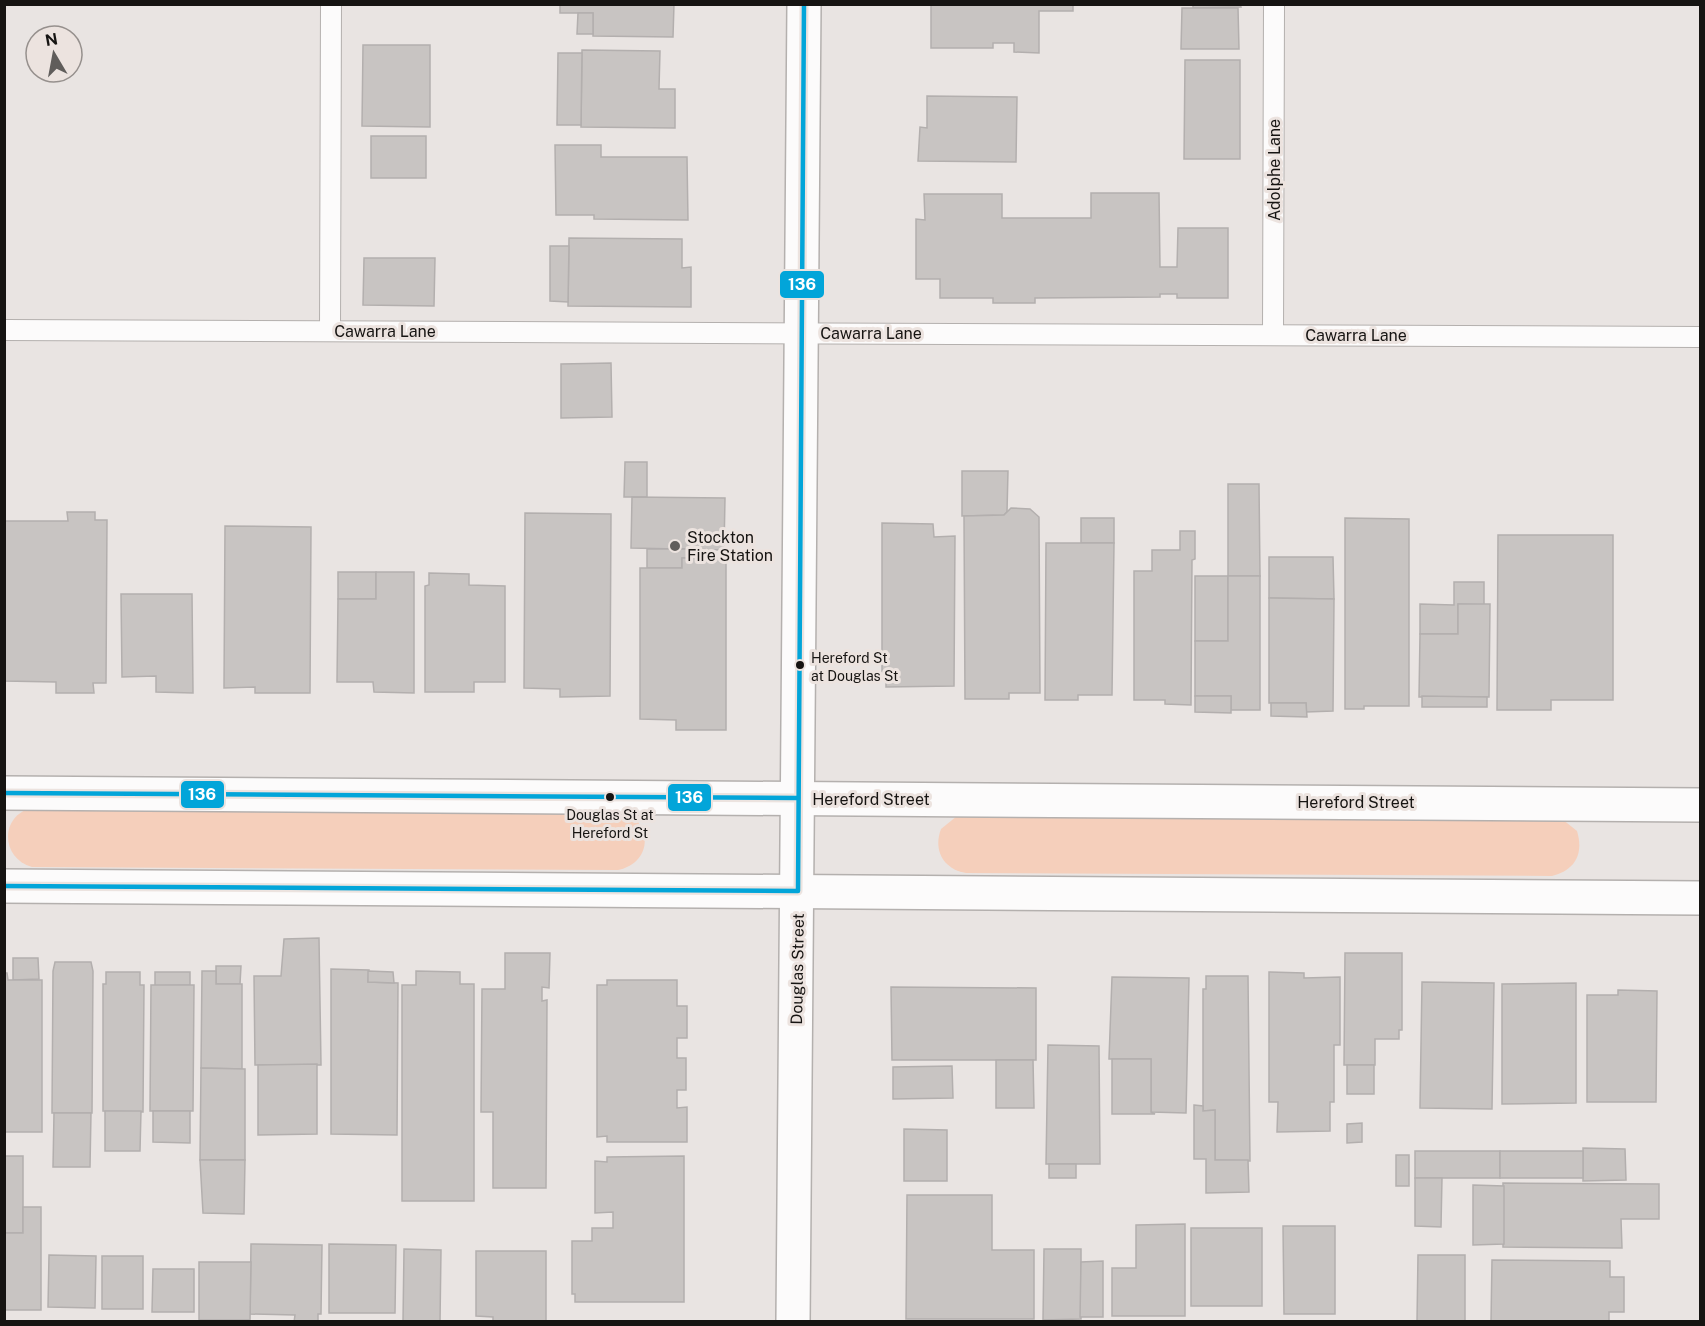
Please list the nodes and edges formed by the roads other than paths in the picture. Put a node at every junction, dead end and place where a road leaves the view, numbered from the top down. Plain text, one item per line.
1 (331, 4) edge
2 (804, 4) edge
3 (1274, 4) edge
4 (4, 330) edge
5 (330, 331) junction
6 (803, 333) junction
7 (1273, 335) junction
8 (1701, 337) edge
9 (4, 793) edge
10 (798, 798) junction
11 (1701, 805) edge
12 (4, 886) edge
13 (798, 891) junction
14 (1701, 898) edge
15 (793, 1322) edge

1 - 5 lane
2 - 6 street, Douglas Street
3 - 7 lane, Adolphe Lane
4 - 5 lane, Cawarra Lane
5 - 6 lane, Cawarra Lane
6 - 7 lane, Cawarra Lane
6 - 10 street, Douglas Street
7 - 8 lane, Cawarra Lane
9 - 10 street, Hereford Street
10 - 11 street, Hereford Street
10 - 13 street, Douglas Street
12 - 13 street
13 - 14 street
13 - 15 street, Douglas Street

